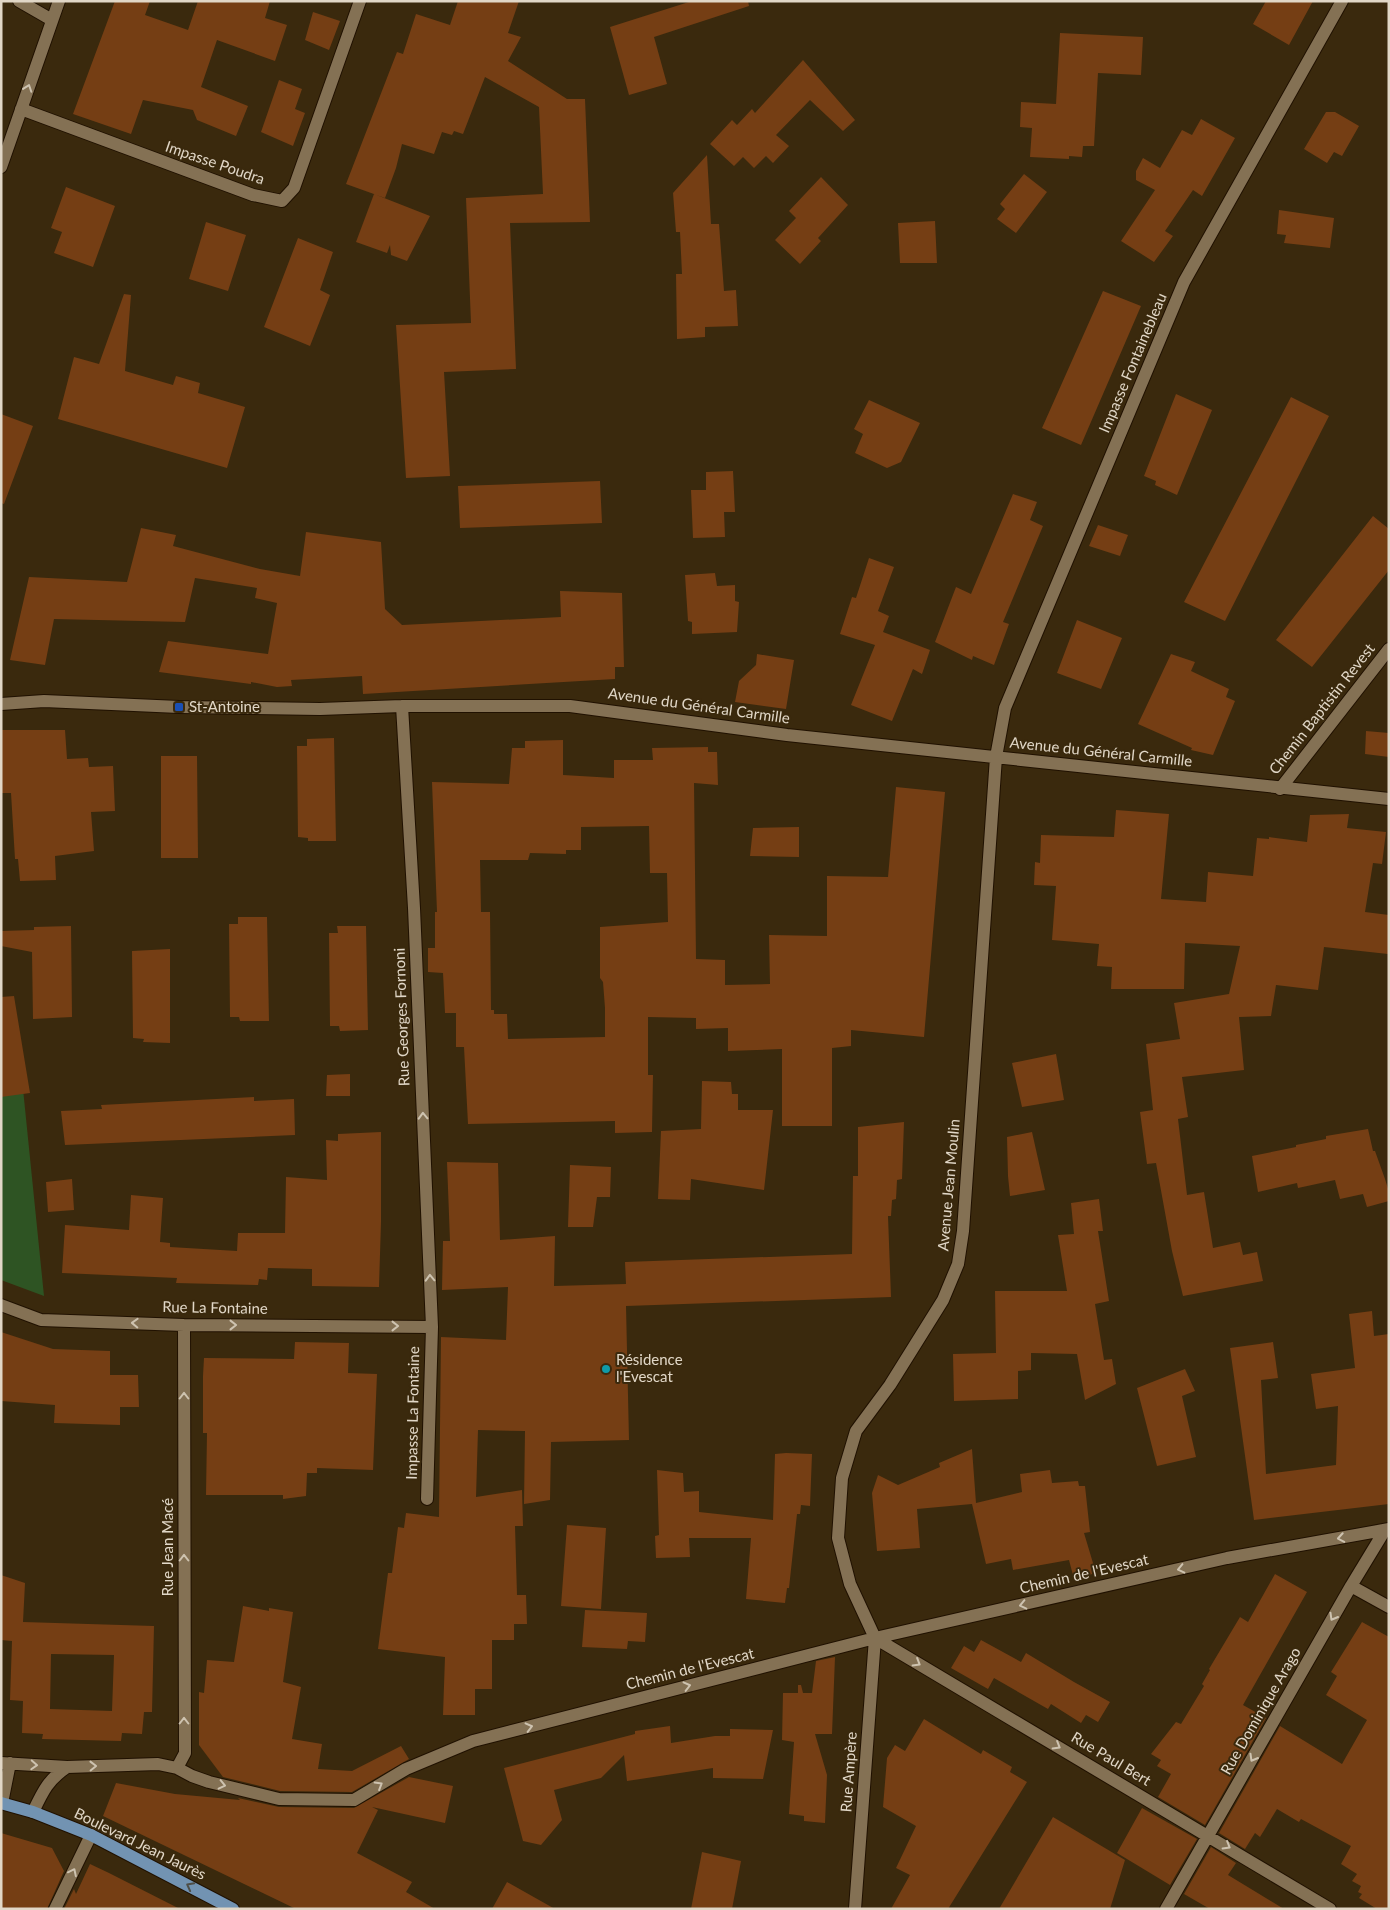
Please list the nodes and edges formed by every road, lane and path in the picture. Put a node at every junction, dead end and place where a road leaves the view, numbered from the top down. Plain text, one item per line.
1 (20, 1) edge
2 (59, 1) edge
3 (360, 1) edge
4 (1342, 1) edge
5 (52, 20) junction
6 (21, 109) junction
7 (1, 167) edge
8 (1389, 649) edge
9 (1, 704) edge
10 (402, 706) junction
11 (996, 757) junction
12 (1280, 789) junction
13 (1389, 799) edge
14 (1, 1305) edge
15 (184, 1325) junction
16 (432, 1327) junction
17 (427, 1499) dead end
18 (1387, 1529) edge
19 (1350, 1586) junction
20 (1389, 1607) edge
21 (875, 1638) junction
22 (5, 1763) edge
23 (67, 1767) junction
24 (177, 1768) junction
25 (1, 1803) edge
26 (33, 1812) junction
27 (91, 1834) junction
28 (1209, 1835) junction
29 (55, 1909) edge
30 (233, 1909) edge
31 (855, 1909) edge
32 (1166, 1909) edge
33 (1330, 1909) edge

1 - 5 street
2 - 5 street
3 - 6 street, Impasse Poudra
4 - 11 street, Impasse Fontainebleau
6 -> 5 street
6 - 7 street
8 - 12 street, Chemin Baptistin Revest
9 - 10 street, Avenue du Général Carmille
10 - 11 street, Avenue du Général Carmille
16 -> 10 street, Rue Georges Fornoni
11 - 12 street, Avenue du Général Carmille
11 - 21 street, Avenue Jean Moulin
12 - 13 street, Avenue du Général Carmille
15 -> 14 street, Rue La Fontaine
15 -> 16 street, Rue La Fontaine
24 -> 15 street, Rue Jean Macé
16 - 17 street, Impasse La Fontaine
18 - 19 street, Rue Dominique Arago
18 -> 21 street, Chemin de l'Evescat
19 - 20 street
19 -> 28 street, Rue Dominique Arago
24 -> 21 street, Chemin de l'Evescat
21 -> 28 street, Rue Paul Bert
21 - 31 street, Rue Ampère
22 -> 23 street, Boulevard Jean Jaurès
22 - 25 street, Boulevard Jean Jaurès
23 -> 24 street, Chemin de l'Evescat
23 - 26 street
25 - 26 main road, Boulevard Jean Jaurès
26 - 27 main road, Boulevard Jean Jaurès
29 -> 27 street
30 -> 27 main road, Boulevard Jean Jaurès
28 - 32 street, Rue Dominique Arago
28 -> 33 street, Rue Paul Bert

